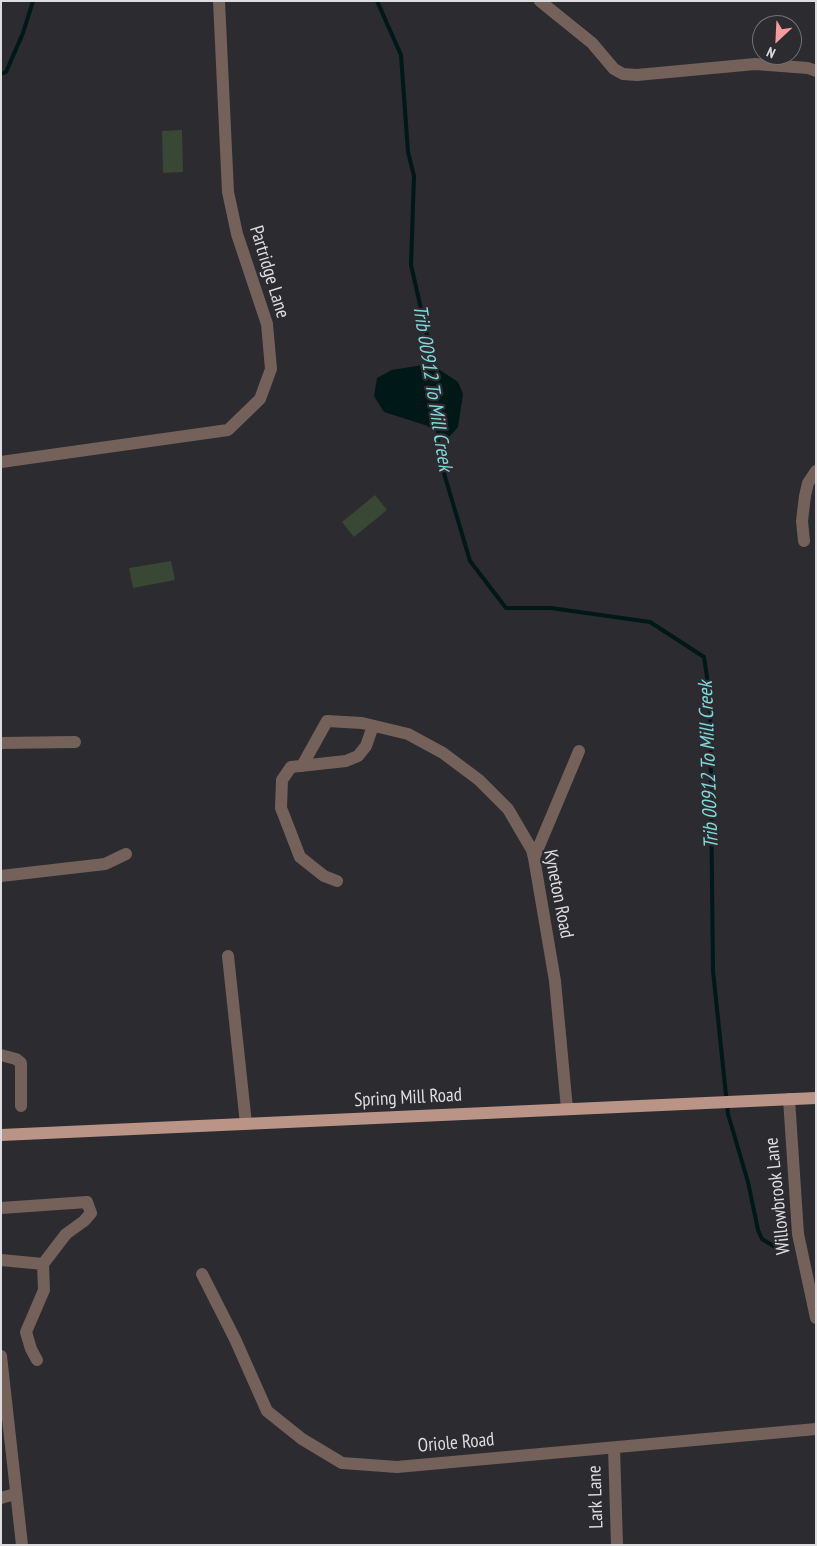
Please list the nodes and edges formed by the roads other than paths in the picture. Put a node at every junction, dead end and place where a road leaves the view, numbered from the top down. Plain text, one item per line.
1 (219, 1) edge
2 (540, 1) edge
3 (816, 71) edge
4 (1, 462) edge
5 (816, 471) edge
6 (804, 541) dead end
7 (373, 726) junction
8 (75, 742) dead end
9 (1, 743) edge
10 (579, 751) dead end
11 (302, 766) junction
12 (126, 854) dead end
13 (534, 858) junction
14 (1, 876) edge
15 (336, 881) dead end
16 (228, 956) dead end
17 (1, 1055) edge
18 (816, 1098) edge
19 (788, 1099) junction
20 (22, 1106) dead end
21 (566, 1109) junction
22 (246, 1124) junction
23 (1, 1135) edge
24 (1, 1208) edge
25 (1, 1260) edge
26 (43, 1264) junction
27 (202, 1274) dead end
28 (816, 1318) edge
29 (1, 1356) edge
30 (37, 1360) dead end
31 (816, 1428) edge
32 (614, 1448) junction
33 (15, 1494) junction
34 (1, 1498) edge
35 (22, 1545) edge
36 (617, 1545) edge

1 - 4 street, Partridge Lane
2 - 3 street
5 - 6 street
7 - 11 street
7 - 11 street, Kyneton Road
7 - 13 street, Kyneton Road
8 - 9 street
10 - 13 street
11 - 15 street
12 - 14 street
13 - 21 street, Kyneton Road
16 - 22 street
17 - 20 street
18 - 19 main road, Spring Mill Road
19 - 21 main road, Spring Mill Road
19 - 28 street, Willowbrook Lane
21 - 22 main road, Spring Mill Road
22 - 23 main road, Spring Mill Road
24 - 26 street
25 - 26 street
26 - 30 street
27 - 32 street, Oriole Road
29 - 33 street
31 - 32 street, Oriole Road
32 - 36 street, Lark Lane
33 - 34 street
33 - 35 street

